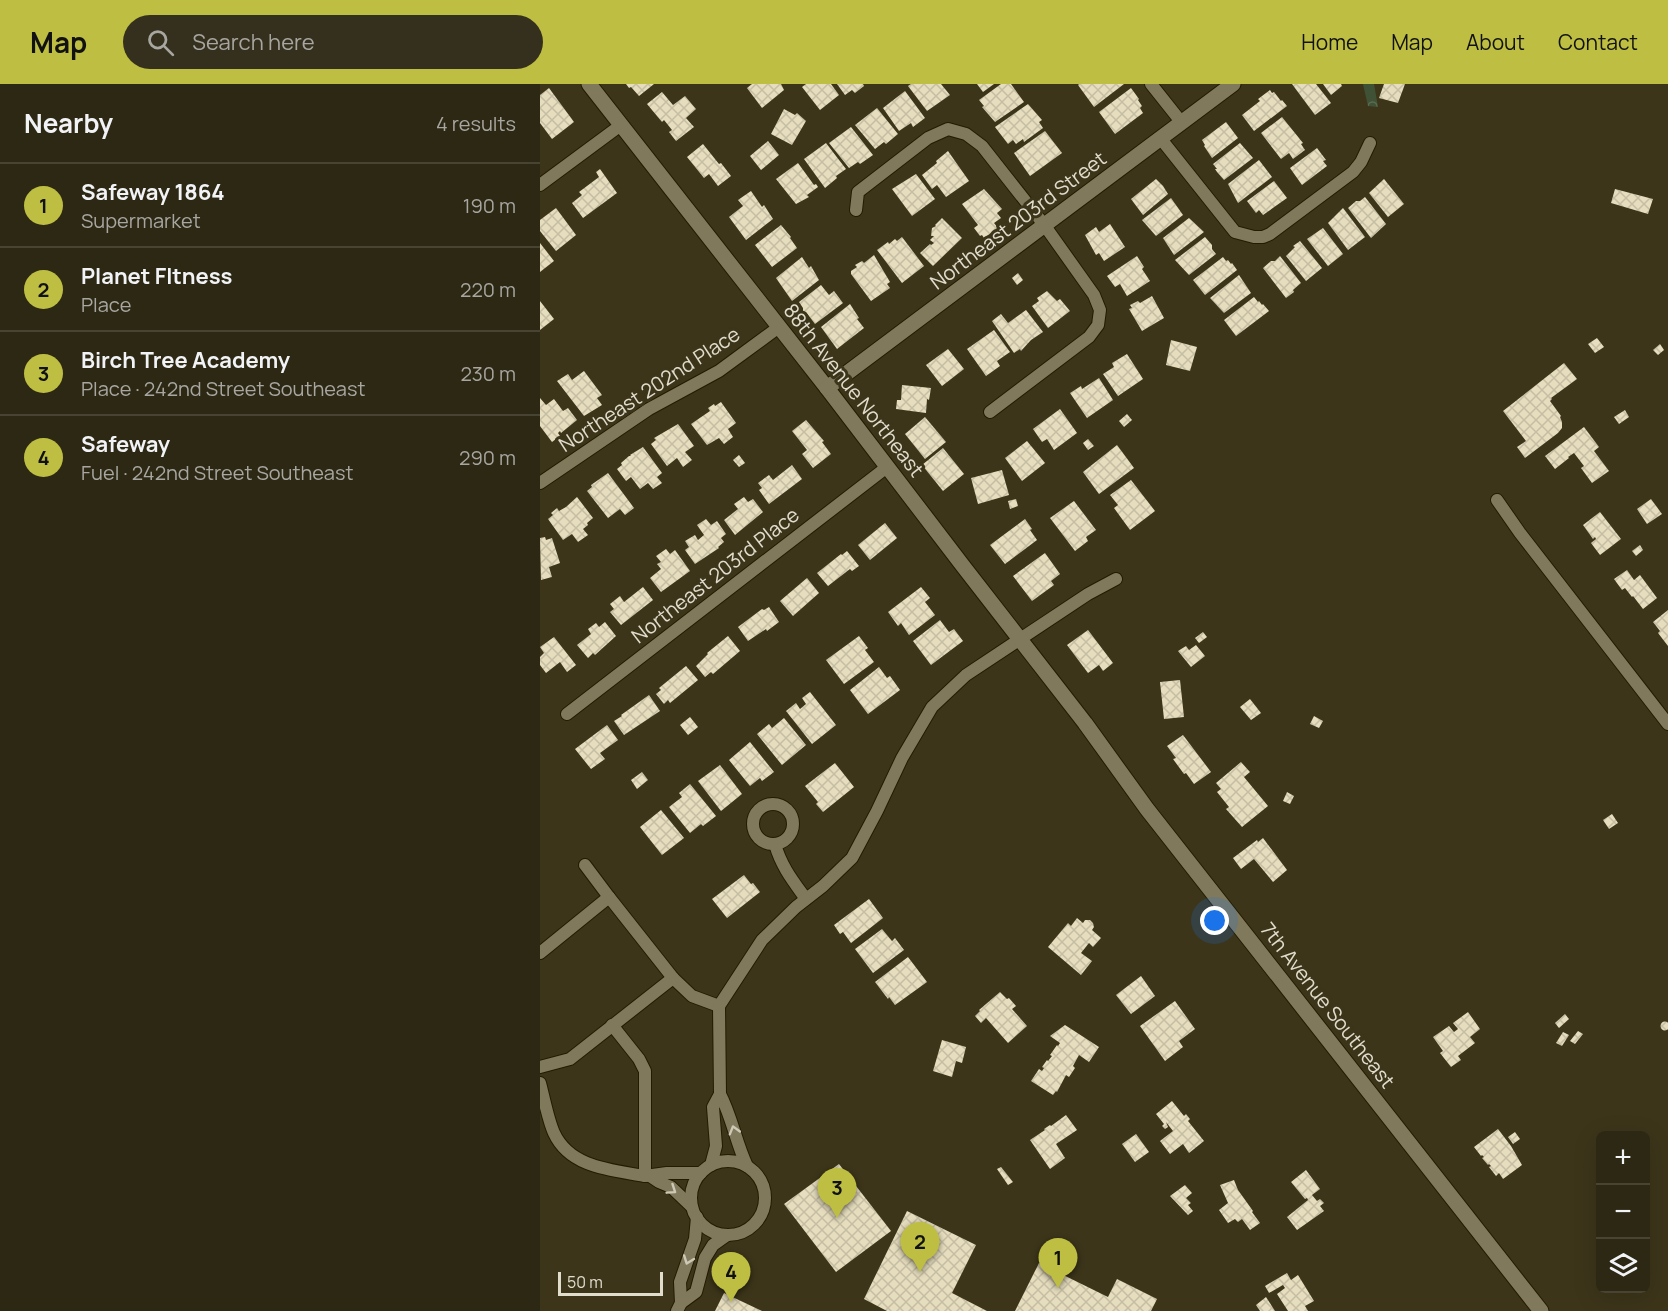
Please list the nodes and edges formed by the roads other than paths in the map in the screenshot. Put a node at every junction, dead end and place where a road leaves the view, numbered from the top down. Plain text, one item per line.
1 (589, 84) edge
2 (1151, 84) edge
3 (1233, 84) edge
4 (1182, 123) junction
5 (621, 125) junction
6 (1161, 139) junction
7 (1370, 143) dead end
8 (540, 185) edge
9 (856, 210) dead end
10 (1044, 226) junction
11 (779, 327) junction
12 (827, 388) junction
13 (990, 412) dead end
14 (886, 467) junction
15 (540, 483) edge
16 (1497, 500) dead end
17 (1116, 579) dead end
18 (1020, 640) junction
19 (567, 714) dead end
20 (1085, 723) joint
21 (1668, 724) edge
22 (775, 844) dead end
23 (585, 865) dead end
24 (609, 897) junction
25 (806, 899) junction
26 (540, 953) edge
27 (673, 978) junction
28 (719, 1005) junction
29 (612, 1025) junction
30 (540, 1067) edge
31 (540, 1083) edge
32 (720, 1094) junction
33 (747, 1166) junction
34 (706, 1169) junction
35 (647, 1176) junction
36 (694, 1212) junction
37 (727, 1235) junction
38 (679, 1307) edge
39 (1541, 1311) edge

1 - 5 street, 88th Avenue Northeast
2 - 4 street
3 - 4 street, Northeast 203rd Street
4 - 6 street, Northeast 203rd Street
5 - 8 street
5 - 11 street, 88th Avenue Northeast
6 - 7 street
6 - 10 street, Northeast 203rd Street
9 - 10 street
10 - 12 street, Northeast 203rd Street
10 - 13 street
11 - 12 street, 88th Avenue Northeast
11 - 15 street, Northeast 202nd Place
12 - 14 street, 88th Avenue Northeast
14 - 18 street, 88th Avenue Northeast
14 - 19 street, Northeast 203rd Place
16 - 21 street
17 - 18 street
18 - 20 street, 88th Avenue Northeast
18 - 25 street
20 - 39 street, 7th Avenue Southeast
22 - 25 street
23 - 24 street
24 - 26 street
24 - 27 street
25 - 28 street
27 - 28 street
27 - 29 street
28 - 32 street
29 - 30 street
29 - 35 street
31 - 35 street
33 -> 32 street
32 - 34 street
33 - 34 street
33 - 37 street
34 - 35 street
34 - 36 street
35 -> 36 street
36 - 37 street
36 -> 38 street
37 - 38 street

